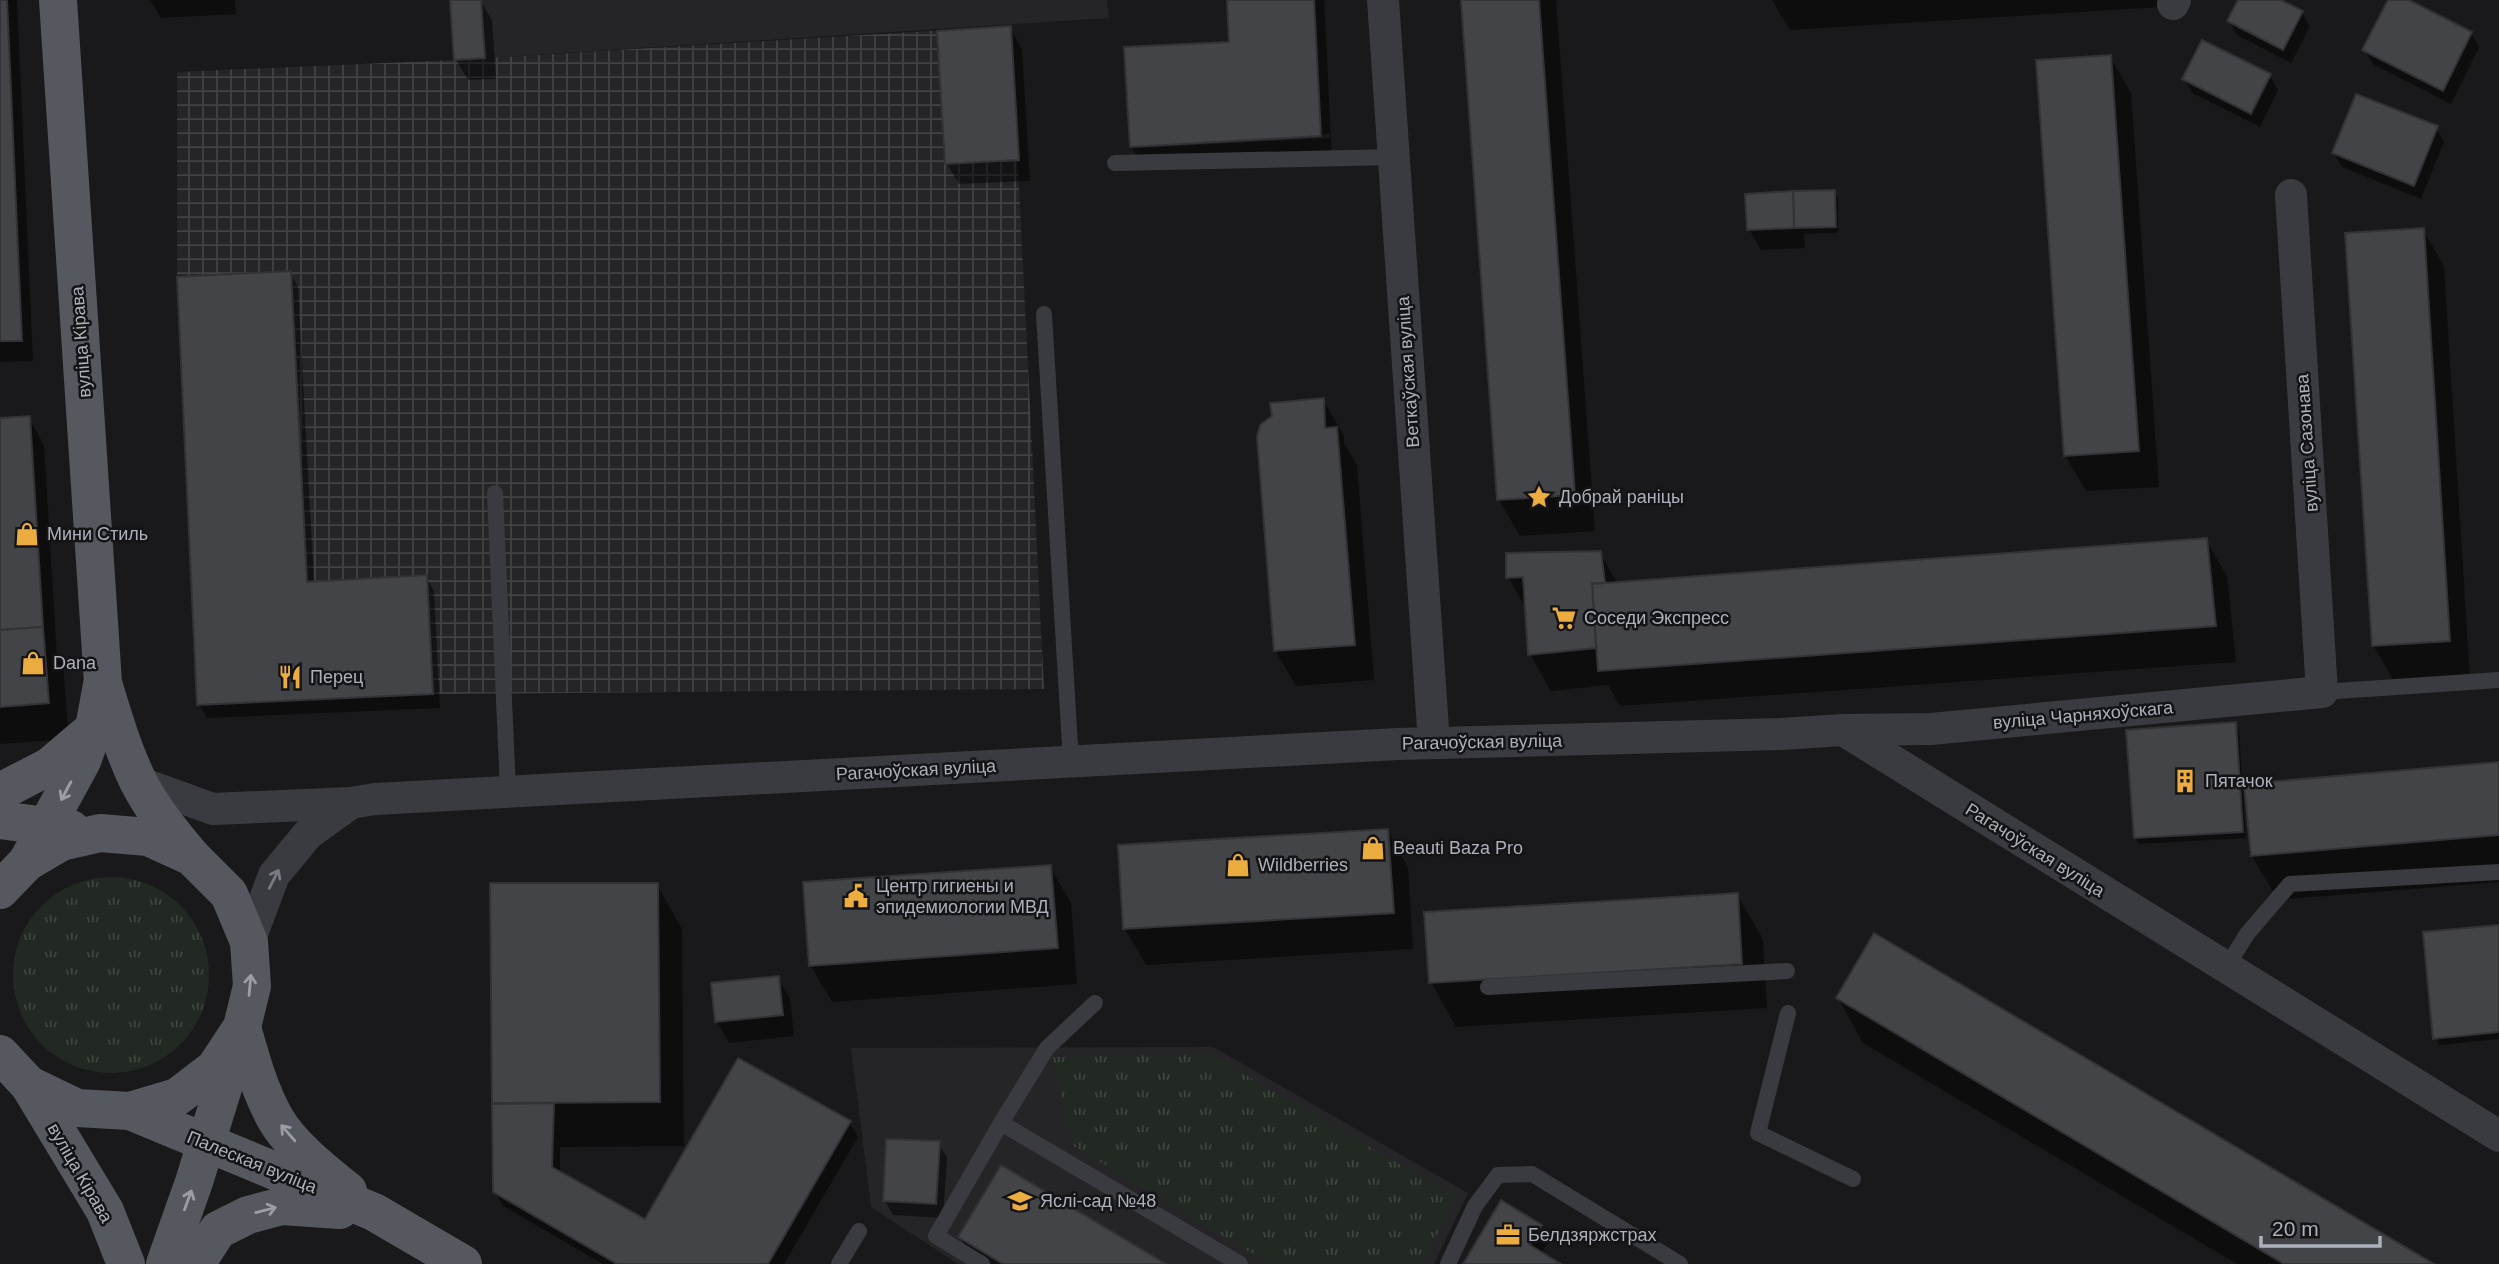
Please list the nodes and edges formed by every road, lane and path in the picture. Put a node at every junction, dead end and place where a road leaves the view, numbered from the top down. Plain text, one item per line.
1 (58, 0) edge
2 (1383, 0) edge
3 (1394, 157) junction
4 (1115, 163) dead end
5 (2291, 194) dead end
6 (1044, 314) dead end
7 (495, 493) dead end
8 (2499, 680) edge
9 (103, 683) junction
10 (2322, 692) junction
11 (94, 729) junction
12 (1843, 730) junction
13 (1434, 743) junction
14 (1071, 762) junction
15 (138, 782) junction
16 (0, 792) edge
17 (508, 792) junction
18 (351, 803) junction
19 (0, 820) edge
20 (47, 825) junction
21 (100, 833) junction
22 (192, 857) junction
23 (27, 862) junction
24 (2499, 872) edge
25 (0, 890) edge
26 (249, 942) junction
27 (2226, 968) junction
28 (1787, 971) dead end
29 (1488, 988) dead end
30 (1095, 1003) dead end
31 (1788, 1013) dead end
32 (242, 1027) junction
33 (0, 1054) edge
34 (29, 1085) junction
35 (130, 1111) junction
36 (1001, 1123) junction
37 (2499, 1136) edge
38 (206, 1144) junction
39 (1853, 1179) dead end
40 (374, 1212) junction
41 (859, 1231) dead end
42 (126, 1264) edge
43 (165, 1264) edge
44 (196, 1264) edge
45 (463, 1264) edge
46 (839, 1264) edge
47 (982, 1264) edge
48 (1240, 1264) edge
49 (1448, 1264) edge
50 (1680, 1264) edge

1 - 9 main road, вуліца Кірава
2 - 3 street, Веткаўская вуліца
3 - 4 lane
3 - 13 street, Веткаўская вуліца
5 - 10 street, вуліца Сазонава
6 - 14 lane
7 - 17 lane
8 - 10 lane
9 - 11 main road, вуліца Кірава
9 - 15 main road, вуліца Кірава
10 - 12 street, вуліца Чарняхоўскага
11 - 16 main road
11 -> 20 main road, вуліца Кірава
12 - 13 street, Рагачоўская вуліца
12 - 27 street, Рагачоўская вуліца
13 - 14 street, Рагачоўская вуліца
14 - 17 street, Рагачоўская вуліца
15 - 18 street, Рагачоўская вуліца
15 - 22 main road, вуліца Кірава
17 - 18 street, Рагачоўская вуліца
26 -> 18 street, Рагачоўская вуліца
19 - 20 main road
20 - 21 main road
20 - 23 main road, вуліца Кірава
21 - 22 main road
21 - 23 main road
22 - 26 main road, вуліца Кірава
23 - 25 main road
24 - 27 lane
32 -> 26 main road, вуліца Кірава
27 - 37 street, Рагачоўская вуліца
28 - 29 lane
30 - 36 lane
31 - 39 lane
32 - 35 main road
32 - 38 main road
40 -> 32 main road, Палеская вуліца
33 - 34 main road
34 - 35 main road
34 - 42 main road, вуліца Кірава
35 - 38 main road, Палеская вуліца
36 - 47 lane
36 - 48 lane
38 - 40 main road, Палеская вуліца
43 -> 38 main road
44 -> 40 main road
40 - 45 main road, Палеская вуліца
41 - 46 lane
49 - 50 lane

